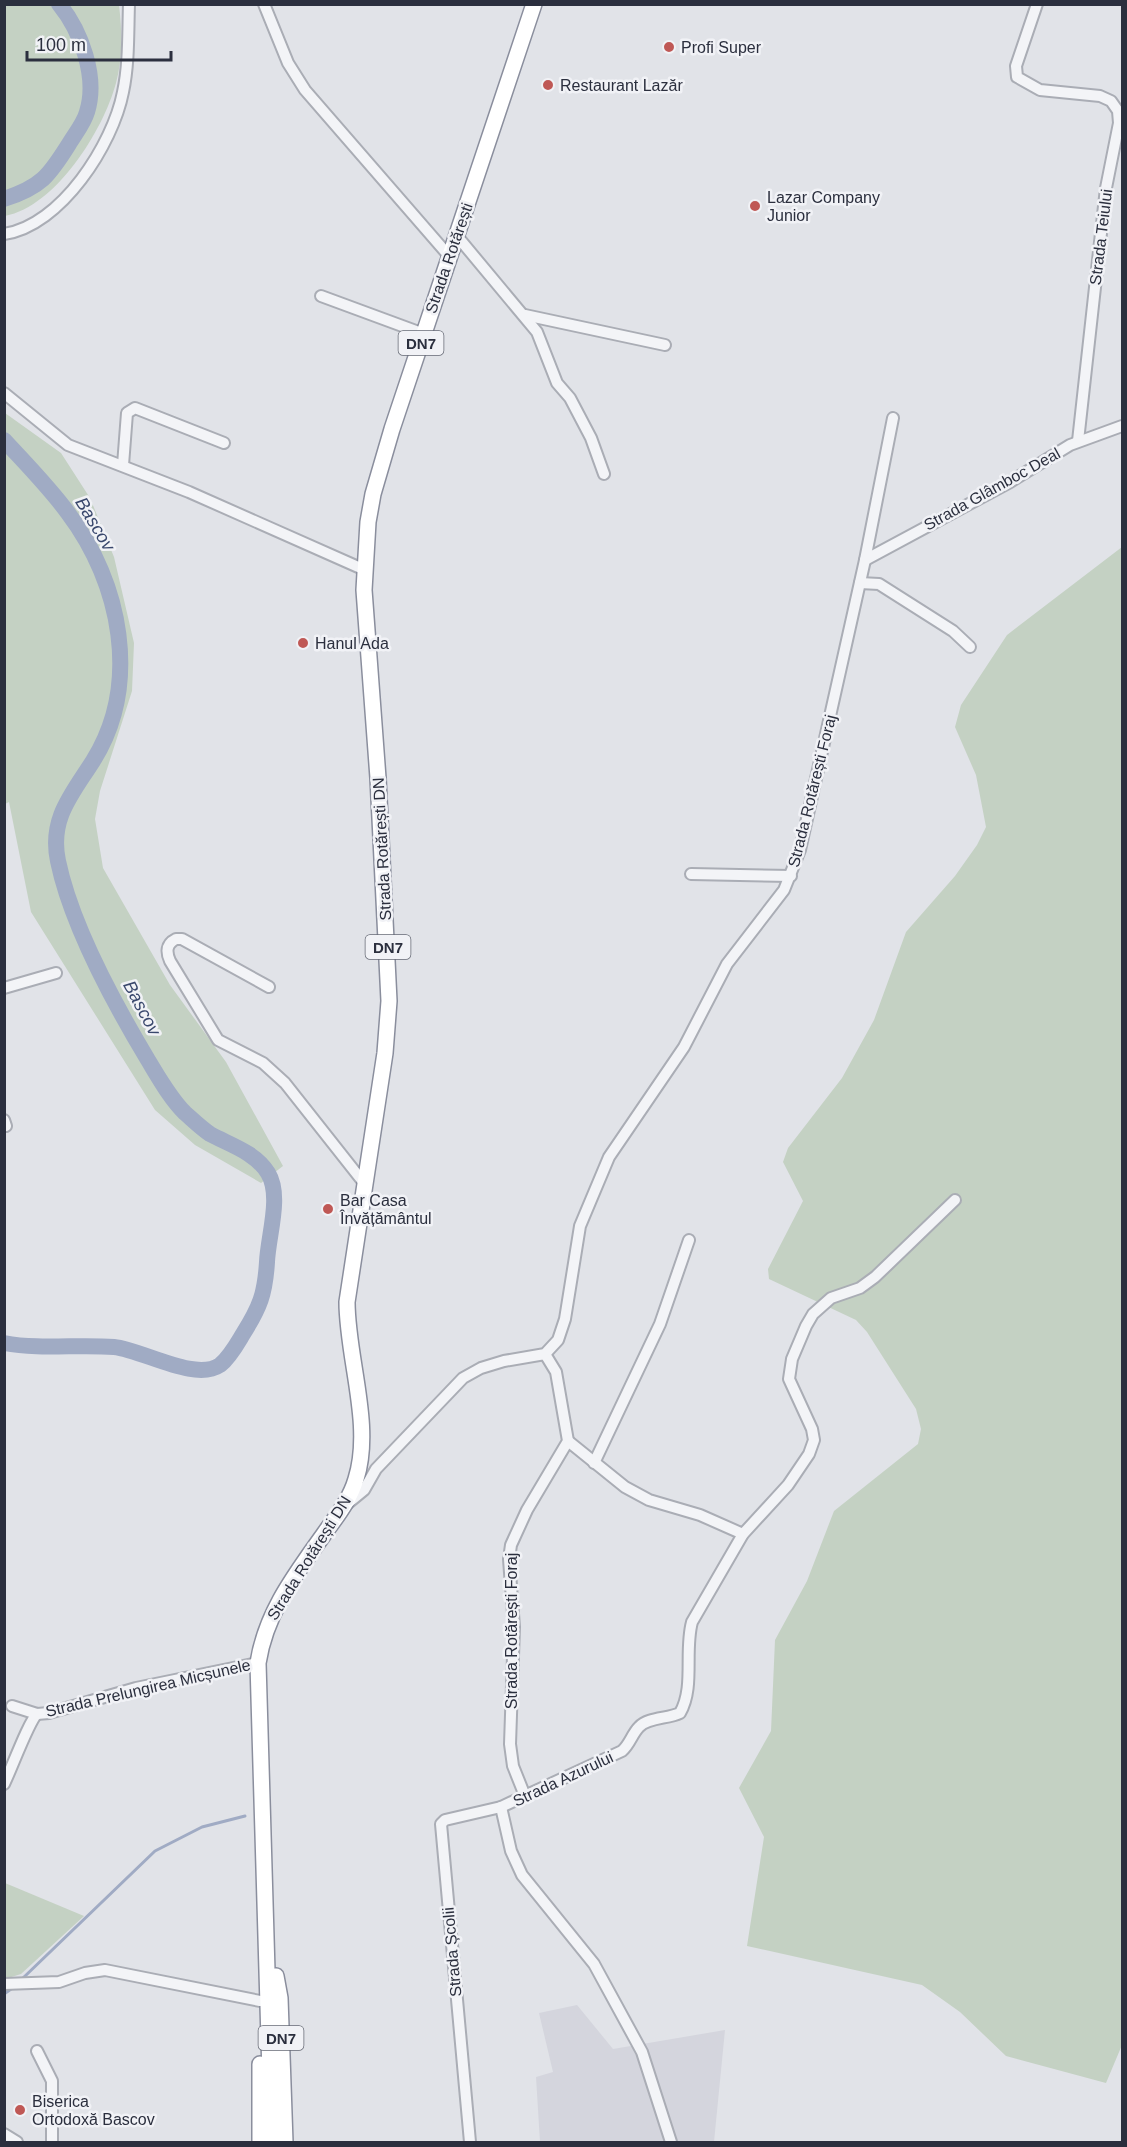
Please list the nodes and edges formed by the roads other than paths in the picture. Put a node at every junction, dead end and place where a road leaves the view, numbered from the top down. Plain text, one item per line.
1 (129, 4) edge
2 (264, 4) edge
3 (534, 4) edge
4 (1036, 4) edge
5 (4, 234) edge
6 (457, 236) junction
7 (450, 257) junction
8 (321, 296) dead end
9 (525, 315) junction
10 (424, 334) junction
11 (665, 345) dead end
12 (4, 393) edge
13 (893, 418) dead end
14 (1122, 426) edge
15 (1078, 441) junction
16 (224, 443) dead end
17 (123, 465) junction
18 (604, 474) dead end
19 (865, 560) junction
20 (365, 570) junction
21 (860, 584) junction
22 (366, 621) joint
23 (970, 647) dead end
24 (691, 874) dead end
25 (791, 876) junction
26 (56, 973) dead end
27 (269, 987) dead end
28 (4, 988) edge
29 (364, 1183) junction
30 (955, 1200) dead end
31 (689, 1240) dead end
32 (545, 1354) junction
33 (568, 1442) junction
34 (362, 1450) junction
35 (594, 1463) junction
36 (376, 1468) junction
37 (342, 1508) junction
38 (742, 1534) junction
39 (258, 1663) junction
40 (12, 1706) dead end
41 (37, 1714) junction
42 (4, 1784) edge
43 (525, 1797) junction
44 (501, 1807) junction
45 (268, 1935) junction
46 (4, 1984) edge
47 (260, 2001) junction
48 (37, 2051) dead end
49 (4, 2134) edge
50 (17, 2142) edge
51 (52, 2142) edge
52 (261, 2142) edge
53 (272, 2142) edge
54 (285, 2142) edge
55 (470, 2142) edge
56 (671, 2142) edge

1 - 5 street
2 - 7 street
3 - 6 highway, Strada Rotărești / DN7
4 - 15 street, Strada Teiului
6 - 7 highway, Strada Rotărești / DN7
6 - 9 street
7 - 10 highway, Strada Rotărești / DN7
8 - 10 street
9 - 11 street
9 - 18 street
10 - 20 highway, Strada Rotărești / DN7
12 - 17 street
13 - 19 street, Strada Rotărești Foraj
14 - 15 street, Strada Glâmboc Deal
15 - 19 street, Strada Glâmboc Deal
16 - 17 street
17 - 20 street
19 - 21 street, Strada Rotărești Foraj
20 - 22 highway, Strada Rotărești / DN7
21 - 23 street
21 - 25 street, Strada Rotărești Foraj
22 - 29 highway, Strada Rotărești DN / DN7
24 - 25 street
25 - 32 street, Strada Rotărești Foraj
26 - 28 street
27 - 29 street
29 - 34 highway, Strada Rotărești DN / DN7
30 - 38 street, Strada Azurului
31 - 35 street
32 - 33 street
32 - 36 street
33 - 35 street
33 - 43 street, Strada Rotărești Foraj
34 - 36 street
34 - 37 highway, Strada Rotărești DN / DN7
35 - 38 street
36 - 37 street
37 - 39 highway, Strada Rotărești DN / DN7
38 - 43 street, Strada Azurului
39 - 41 street, Strada Prelungirea Micșunele
39 - 45 highway, Strada Rotărești DN / DN7
40 - 41 street, Strada Prelungirea Micșunele
41 - 42 street, Strada Prelungirea Micșunele
43 - 44 street, Strada Azurului
44 - 55 street, Strada Școlii
44 - 56 street, Strada Azurului
45 - 47 highway, DN7
45 - 53 highway, DN7
45 - 54 highway, DN7
46 - 47 street
47 - 52 highway, DN7
48 - 51 street
49 - 50 street

